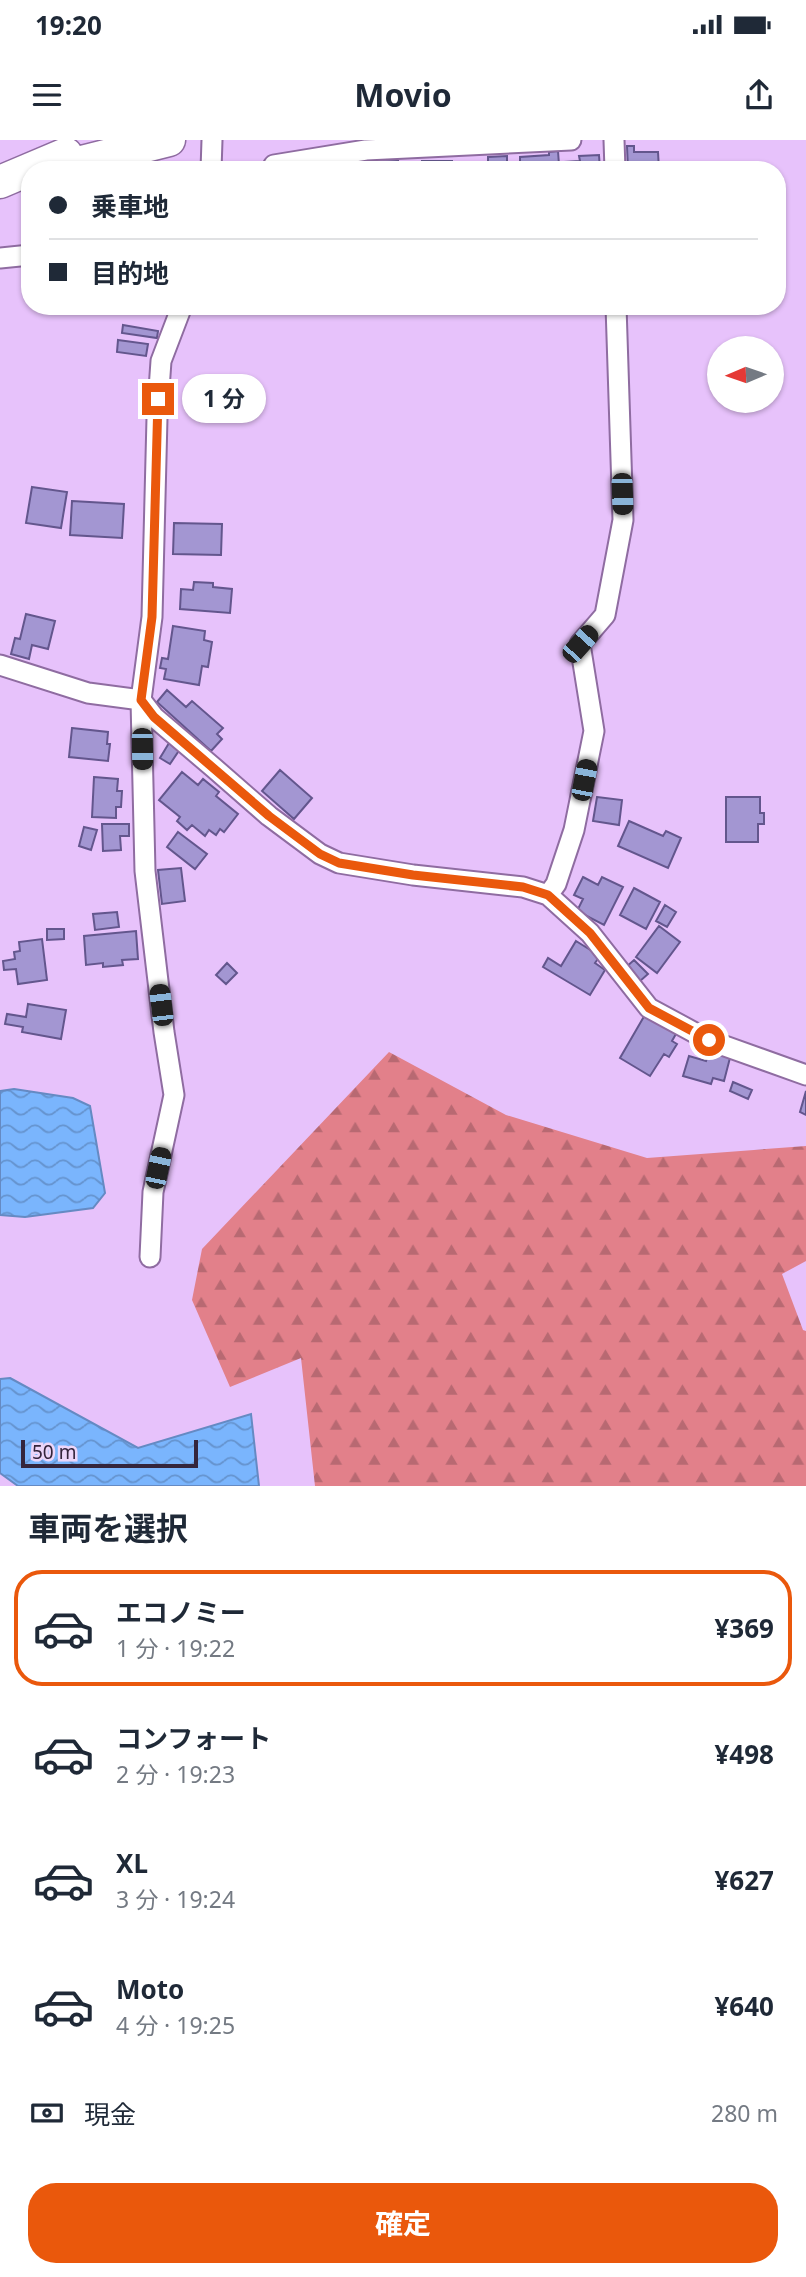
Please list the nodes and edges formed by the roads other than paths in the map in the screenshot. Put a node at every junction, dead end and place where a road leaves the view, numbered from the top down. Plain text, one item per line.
1 (112, 140) edge
2 (169, 140) edge
3 (212, 140) edge
4 (571, 140) edge
5 (614, 140) edge
6 (49, 161) edge
7 (86, 161) edge
8 (211, 161) edge
9 (299, 161) edge
10 (615, 161) edge
11 (21, 173) edge
12 (21, 177) edge
13 (0, 182) edge
14 (21, 256) edge
15 (0, 258) edge
16 (179, 315) edge
17 (616, 315) edge
18 (0, 665) edge
19 (141, 700) junction
20 (548, 895) junction
21 (806, 1075) edge
22 (150, 1257) dead end

1 - 6 main road
2 - 7 main road
3 - 8 street
4 - 9 street
5 - 10 street
11 - 13 main road
12 - 13 main road
14 - 15 street
16 - 19 street
17 - 20 street
18 - 19 street
19 - 20 street
19 - 22 street
20 - 21 street

